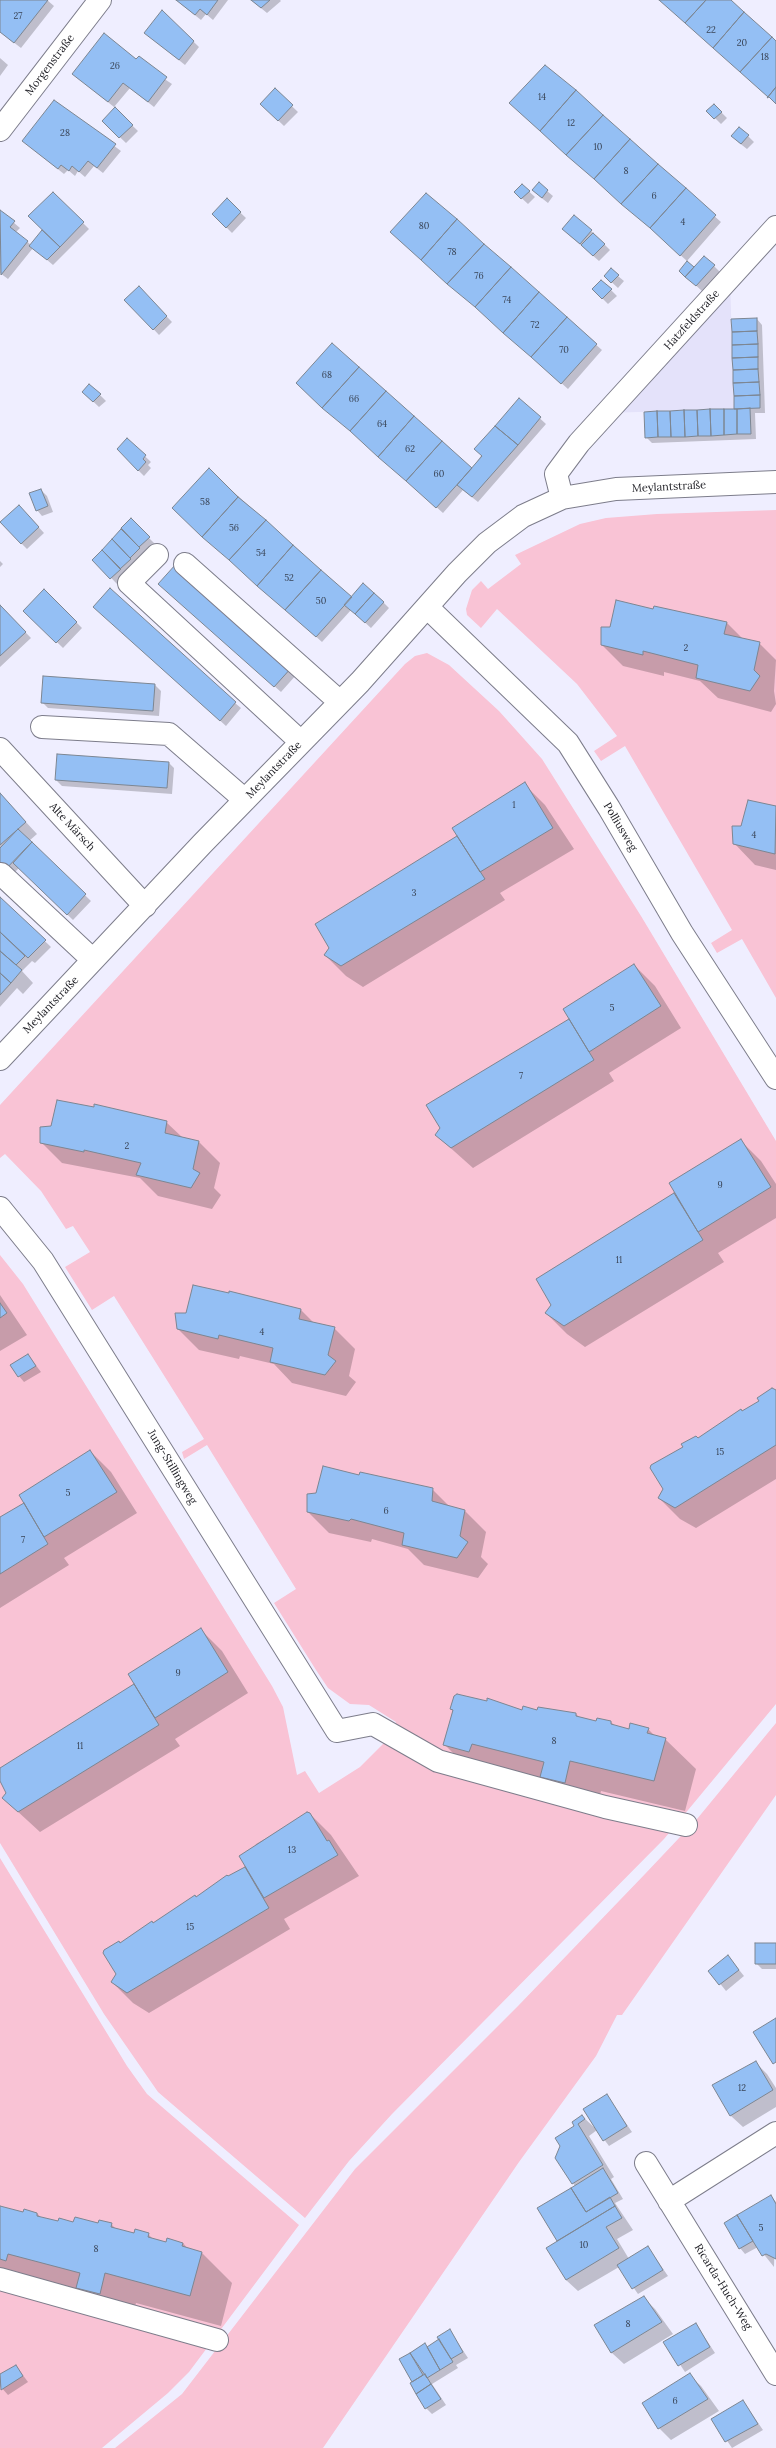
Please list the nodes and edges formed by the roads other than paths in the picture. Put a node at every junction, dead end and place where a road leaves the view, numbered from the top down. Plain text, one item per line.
1 (100, 0) edge
2 (0, 130) edge
3 (776, 227) edge
4 (776, 482) edge
5 (562, 498) junction
6 (157, 555) dead end
7 (185, 564) dead end
8 (427, 607) junction
9 (340, 702) junction
10 (42, 727) dead end
11 (301, 742) junction
12 (0, 748) edge
13 (245, 800) junction
14 (1, 874) dead end
15 (145, 906) junction
16 (93, 960) junction
17 (0, 1059) edge
18 (776, 1078) edge
19 (0, 1208) edge
20 (686, 1825) dead end
21 (776, 2133) edge
22 (646, 2163) dead end
23 (669, 2201) junction
24 (0, 2279) edge
25 (217, 2340) dead end
26 (776, 2374) edge

1 - 2 street, Morgenstraße
3 - 5 street, Hatzfeldstraße
4 - 5 street, Meylantstraße
5 - 8 street, Meylantstraße
6 - 11 street
7 - 9 street
8 - 9 street, Meylantstraße
8 - 18 street, Polliusweg
9 - 11 street, Meylantstraße
10 - 13 street
11 - 13 street, Meylantstraße
12 - 15 street, Alte Märsch
13 - 15 street, Meylantstraße
14 - 16 street
15 - 16 street, Meylantstraße
16 - 17 street, Meylantstraße
19 - 20 street, Jung-Stillingweg
21 - 23 street
22 - 23 street, Ricarda-Huch-Weg
23 - 26 street, Ricarda-Huch-Weg
24 - 25 street

